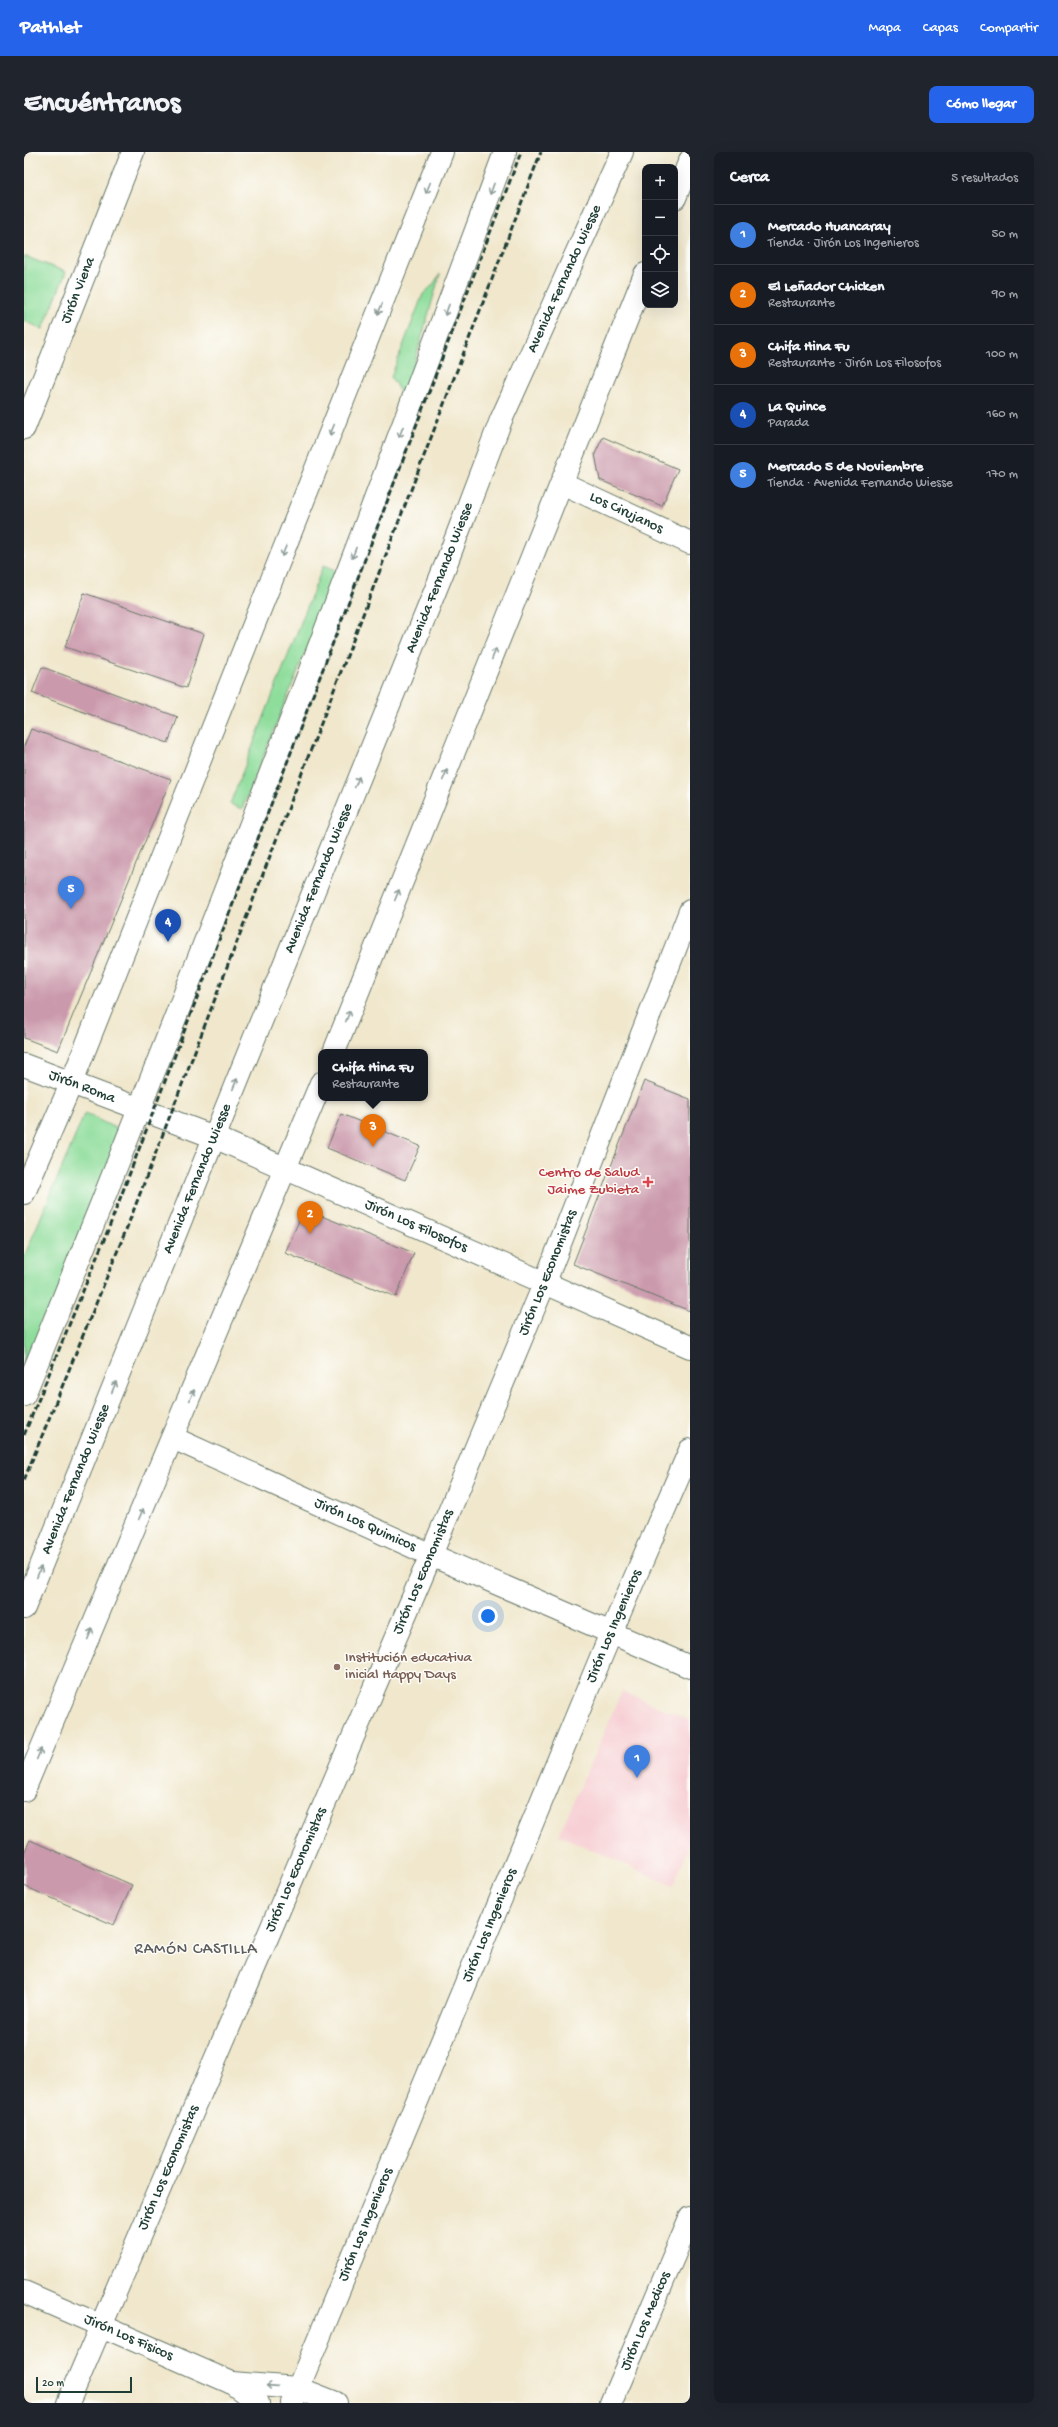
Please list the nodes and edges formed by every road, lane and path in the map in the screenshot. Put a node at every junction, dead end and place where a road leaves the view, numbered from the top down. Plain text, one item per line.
1 (133, 152) edge
2 (442, 152) edge
3 (505, 152) edge
4 (622, 152) edge
5 (690, 160) edge
6 (678, 190) edge
7 (642, 282) edge
8 (24, 428) edge
9 (562, 483) junction
10 (690, 543) edge
11 (690, 911) edge
12 (335, 1049) edge
13 (24, 1065) edge
14 (71, 1084) junction
15 (318, 1090) edge
16 (140, 1110) junction
17 (214, 1137) junction
18 (287, 1168) junction
19 (24, 1193) edge
20 (545, 1282) junction
21 (690, 1346) edge
22 (24, 1395) edge
23 (173, 1438) junction
24 (690, 1450) edge
25 (431, 1555) junction
26 (24, 1608) edge
27 (612, 1633) junction
28 (690, 1667) edge
29 (24, 1790) edge
30 (690, 2218) edge
31 (24, 2292) edge
32 (101, 2324) junction
33 (232, 2383) junction
34 (295, 2395) edge
35 (68, 2403) edge
36 (258, 2403) edge
37 (336, 2403) edge
38 (611, 2403) edge

1 - 8 main road, Jirón Viena
2 -> 14 main road
3 -> 16 main road
17 -> 4 main road, Avenida Fernando Wiesse
5 - 6 main road
7 - 9 main road
9 - 10 main road, Los Cirujanos
12 -> 9 main road
11 - 20 main road, Jirón Los Economistas
13 - 14 main road, Jirón Roma
14 - 16 main road, Jirón Roma
14 - 19 main road
15 - 18 main road
16 - 17 main road, Jirón Los Filosofos
16 - 22 main road
17 - 18 main road, Jirón Los Filosofos
26 -> 17 main road, Avenida Fernando Wiesse
18 - 20 main road, Jirón Los Filosofos
23 -> 18 main road
20 - 21 main road, Jirón Los Filosofos
20 - 25 main road, Jirón Los Economistas
23 - 25 main road, Jirón Los Quimicos
29 -> 23 main road
24 - 27 main road, Jirón Los Ingenieros
25 - 27 main road, Jirón Los Quimicos
25 - 32 main road, Jirón Los Economistas
27 - 28 main road, Jirón Los Quimicos
27 - 34 main road, Jirón Los Ingenieros
30 - 38 main road, Jirón Los Medicos
31 - 32 main road, Jirón Los Fisicos
32 - 33 main road, Jirón Los Fisicos
32 - 35 main road, Jirón Los Economistas
34 -> 33 main road, Jirón Los Fisicos
33 - 36 main road, Jirón Los Fisicos
34 - 37 main road, Jirón Los Fisicos

